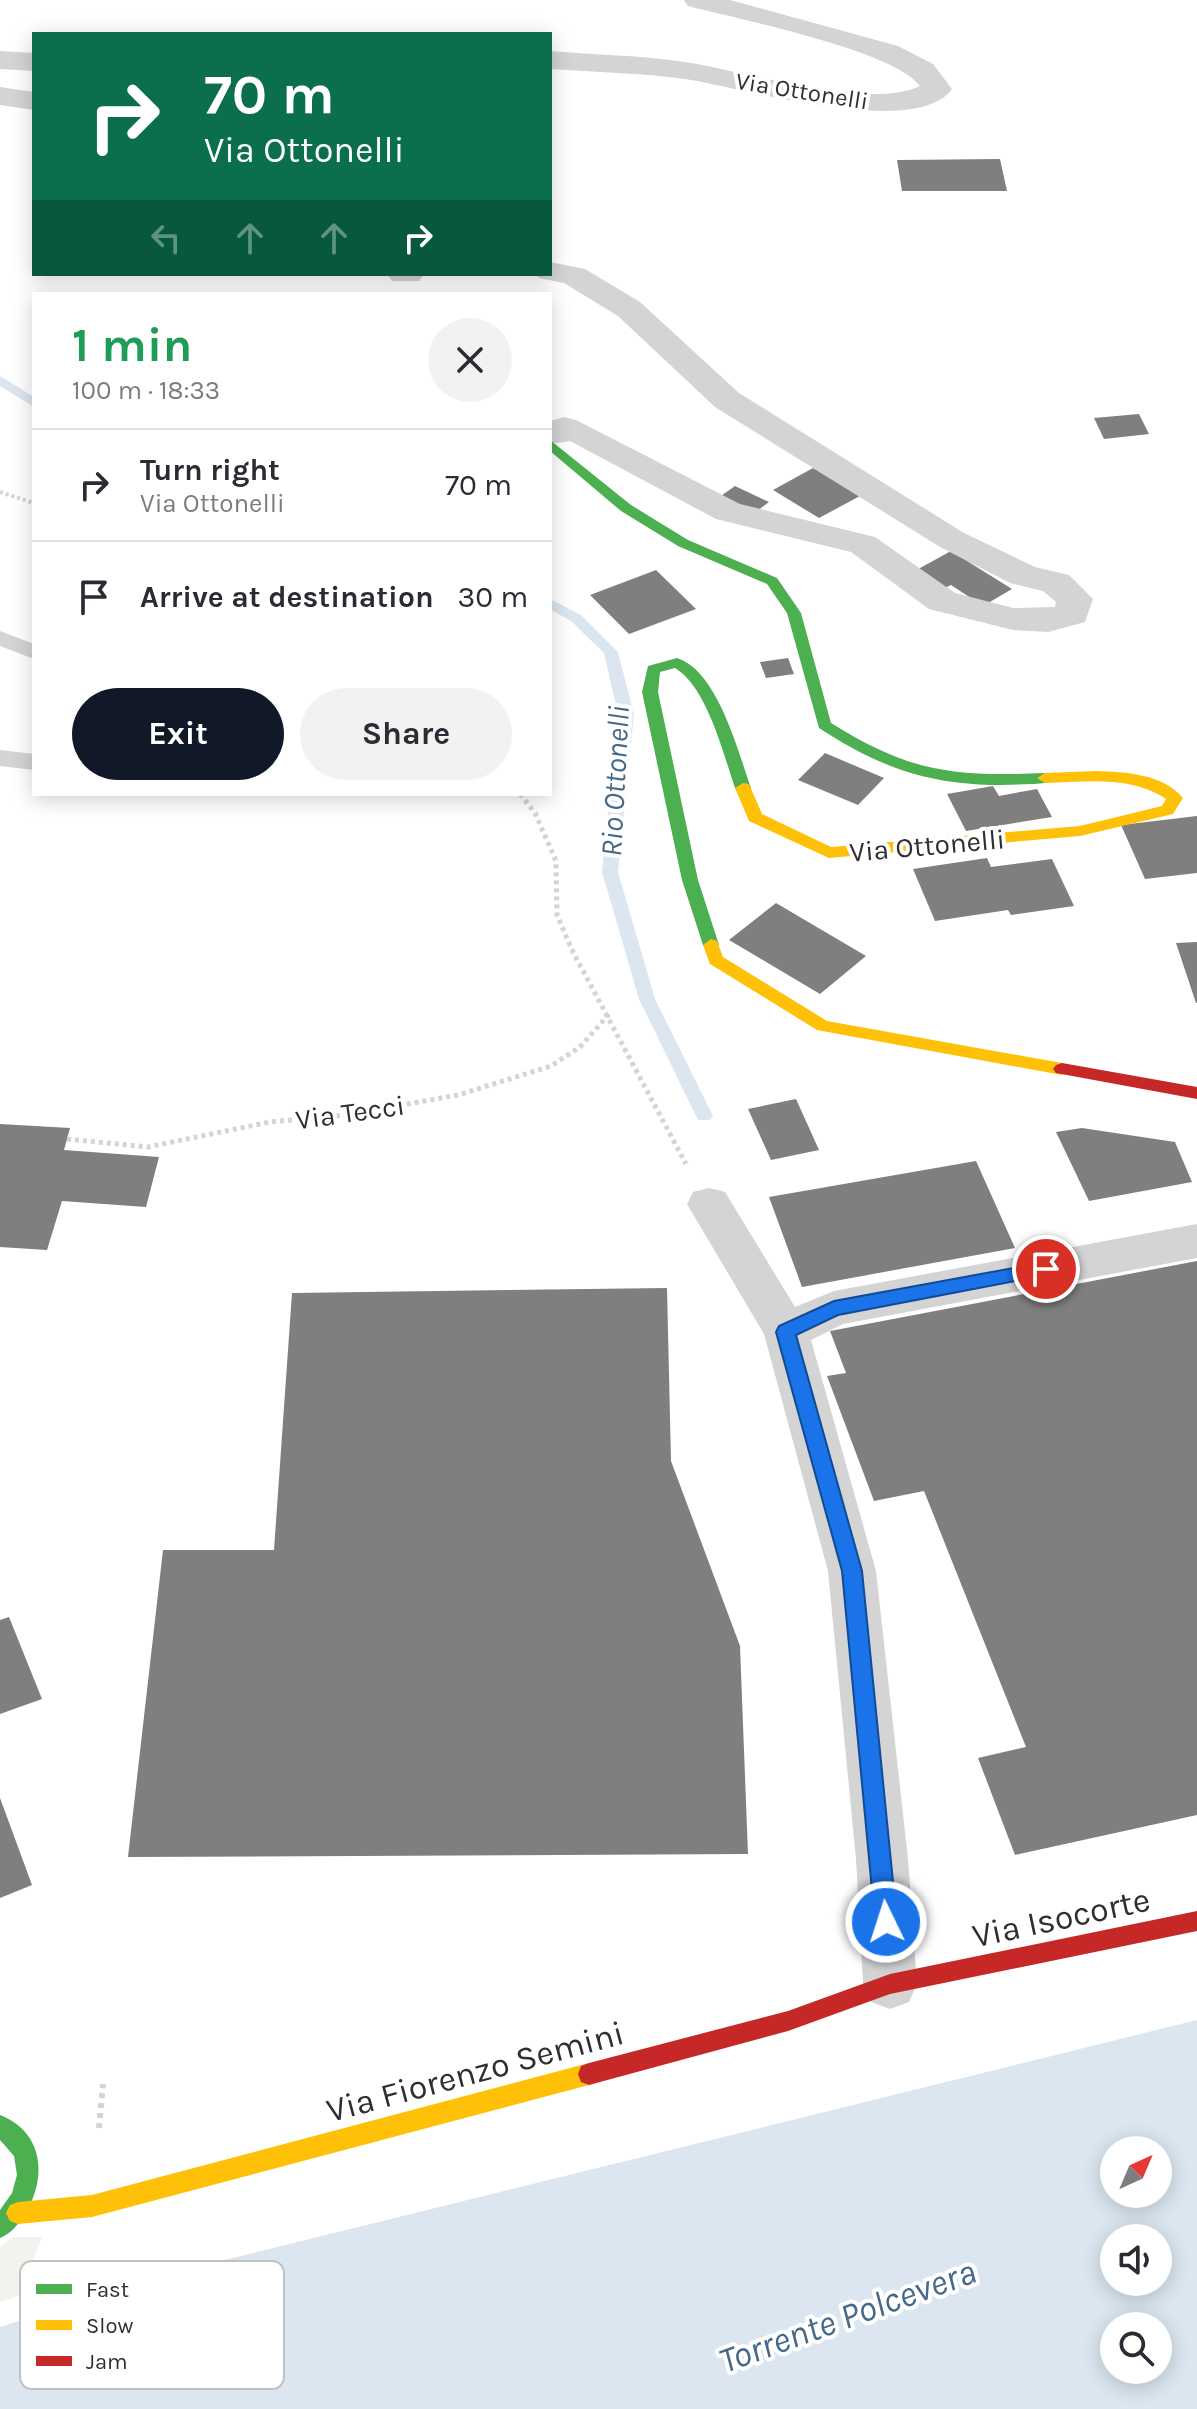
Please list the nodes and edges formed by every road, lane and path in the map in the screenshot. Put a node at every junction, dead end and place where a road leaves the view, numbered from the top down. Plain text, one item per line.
1 (698, 0) edge
2 (0, 60) edge
3 (552, 60) edge
4 (32, 62) edge
5 (0, 96) edge
6 (32, 101) edge
7 (552, 271) edge
8 (552, 433) edge
9 (552, 446) edge
10 (0, 492) edge
11 (32, 502) edge
12 (0, 638) edge
13 (32, 651) edge
14 (0, 758) edge
15 (32, 762) edge
16 (522, 796) edge
17 (609, 1014) junction
18 (1197, 1093) edge
19 (67, 1139) dead end
20 (709, 1204) joint
21 (1197, 1241) edge
22 (786, 1332) junction
23 (1197, 1921) edge
24 (890, 1984) junction
25 (103, 2084) dead end
26 (0, 2126) edge
27 (99, 2128) dead end
28 (30, 2182) junction
29 (73, 2209) junction
30 (18, 2213) junction
31 (0, 2227) edge

1 - 3 street, Via Ottonelli
2 - 4 street
5 - 6 street
7 - 8 street
9 - 18 street, Via Ottonelli
10 - 11 path
12 - 13 lane
14 - 15 lane
16 - 17 path
17 - 19 path, Via Tecci
17 - 20 path
20 - 22 street
21 - 22 street
22 - 24 street
23 - 24 street, Via Isocorte
24 - 29 street, Via Fiorenzo Semini
25 - 27 path
26 - 28 street
28 - 29 street
28 - 30 street
29 - 30 street, Via Fiorenzo Semini
30 - 31 street

